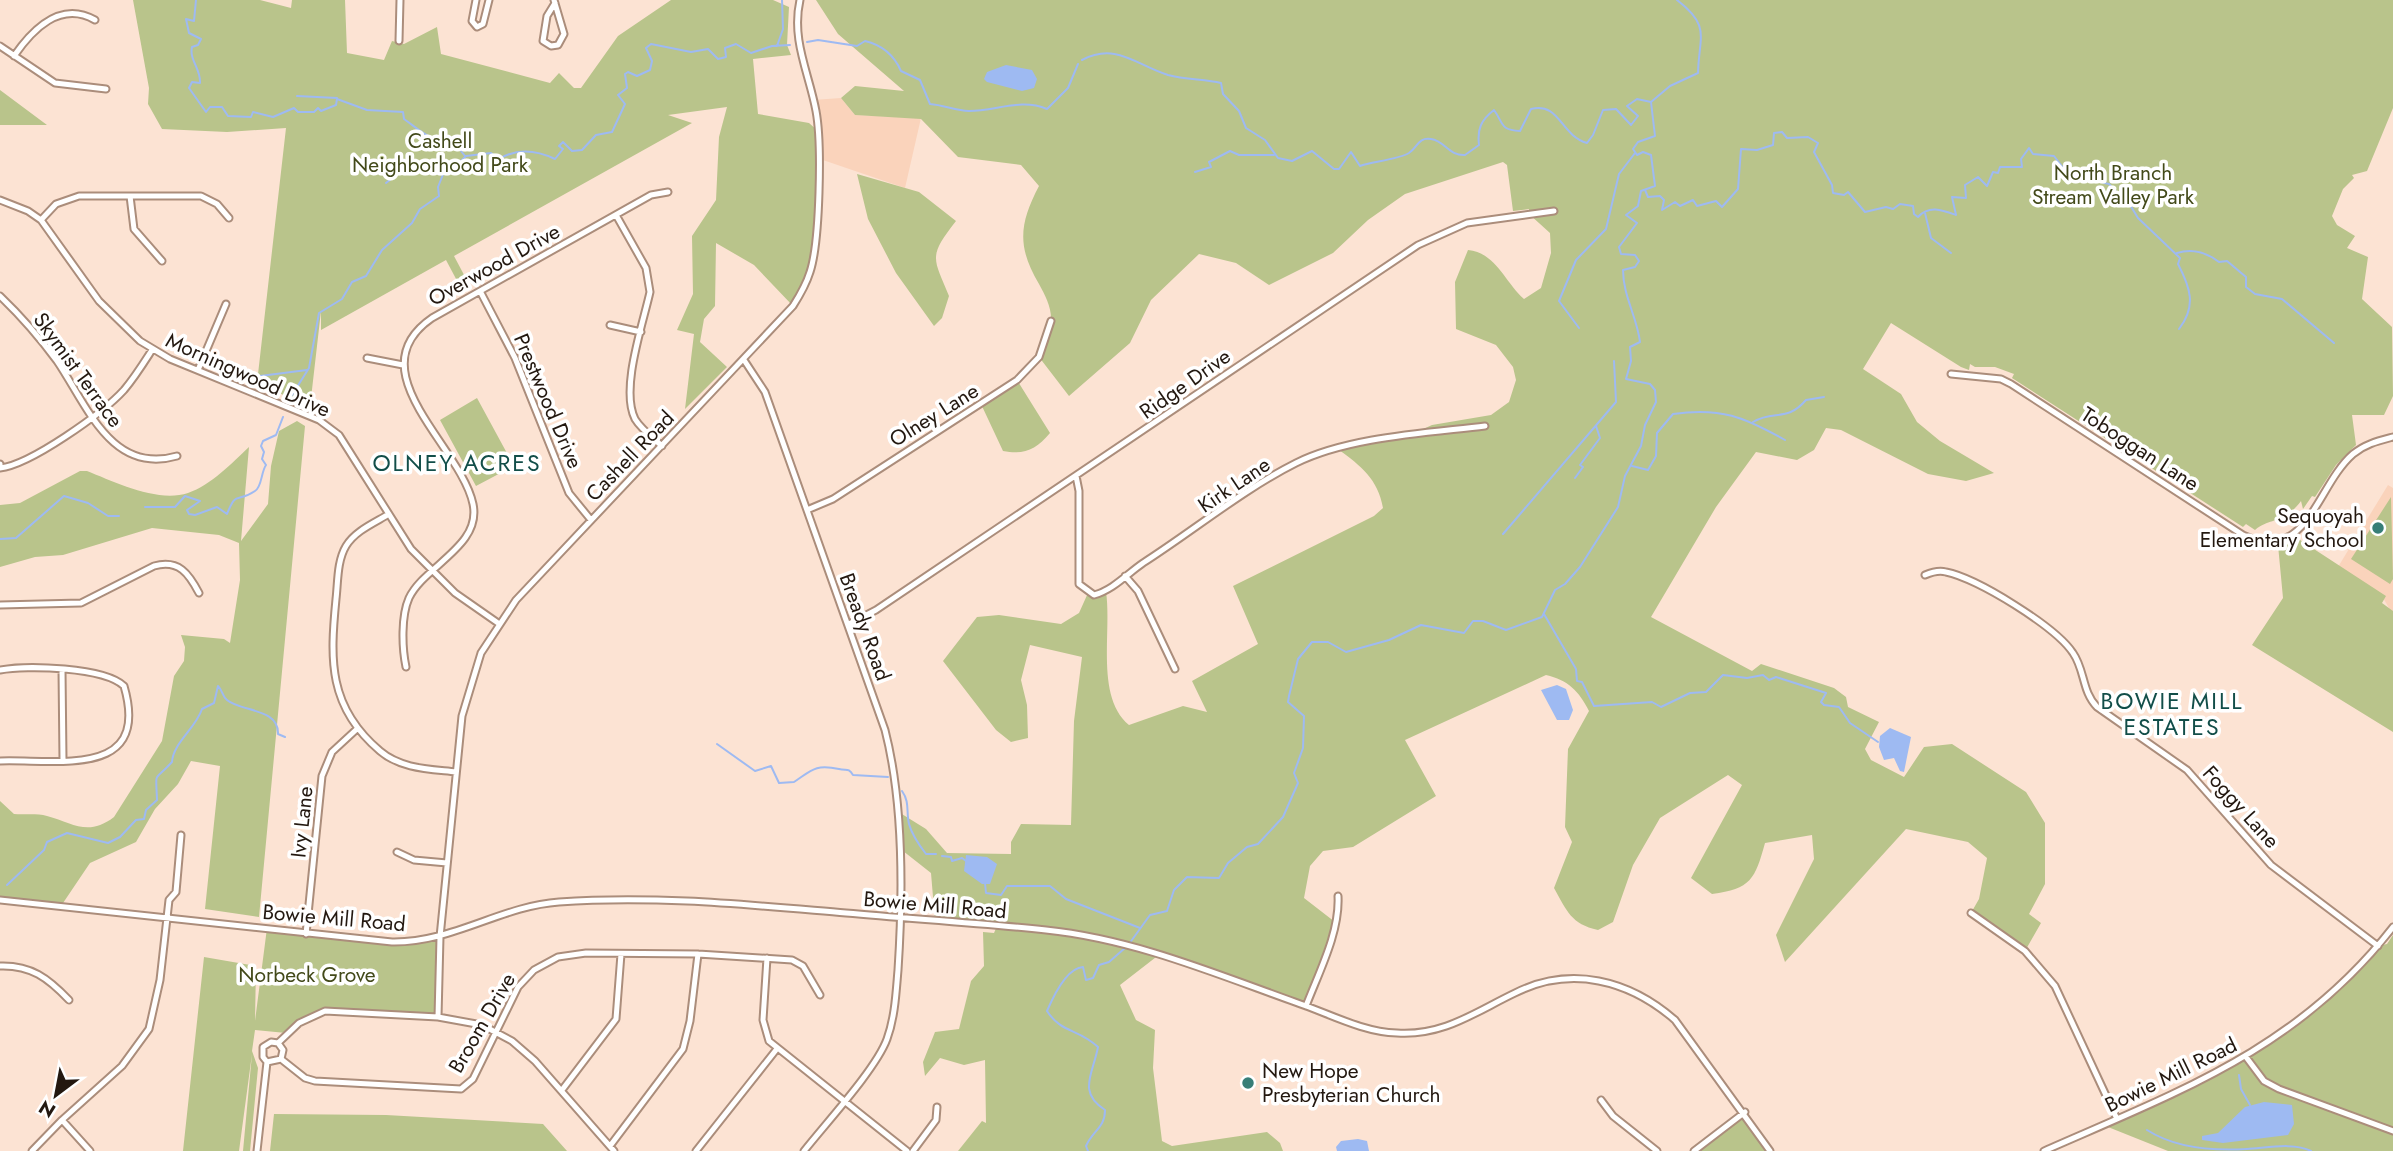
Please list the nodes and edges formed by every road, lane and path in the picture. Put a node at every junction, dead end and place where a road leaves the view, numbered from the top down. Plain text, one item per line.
1 (400, 0) edge
2 (476, 0) edge
3 (489, 0) edge
4 (800, 0) edge
5 (554, 2) edge
6 (95, 20) dead end
7 (399, 41) dead end
8 (0, 46) edge
9 (13, 56) junction
10 (106, 89) dead end
11 (668, 192) dead end
12 (130, 196) junction
13 (0, 200) edge
14 (1554, 211) dead end
15 (616, 215) junction
16 (229, 218) dead end
17 (41, 220) junction
18 (162, 261) dead end
19 (481, 291) junction
20 (0, 296) edge
21 (226, 304) dead end
22 (1051, 321) dead end
23 (610, 325) dead end
24 (641, 332) junction
25 (152, 350) junction
26 (367, 358) dead end
27 (744, 360) junction
28 (403, 365) junction
29 (198, 370) junction
30 (1951, 374) dead end
31 (92, 417) junction
32 (1485, 426) dead end
33 (2393, 437) edge
34 (662, 446) junction
35 (177, 456) dead end
36 (0, 466) edge
37 (1076, 476) junction
38 (807, 510) junction
39 (389, 514) junction
40 (591, 520) junction
41 (432, 572) junction
42 (1925, 575) dead end
43 (1125, 576) junction
44 (199, 593) dead end
45 (0, 605) edge
46 (498, 623) junction
47 (849, 624) junction
48 (406, 667) dead end
49 (1175, 669) dead end
50 (0, 670) edge
51 (62, 670) junction
52 (359, 728) junction
53 (64, 760) junction
54 (0, 761) edge
55 (456, 772) junction
56 (181, 835) dead end
57 (397, 852) dead end
58 (447, 863) junction
59 (1338, 896) dead end
60 (0, 900) edge
61 (1971, 914) dead end
62 (167, 918) junction
63 (901, 918) junction
64 (2393, 927) edge
65 (306, 934) junction
66 (440, 937) junction
67 (2378, 946) junction
68 (621, 954) junction
69 (698, 954) junction
70 (767, 958) junction
71 (0, 966) edge
72 (820, 995) dead end
73 (69, 1000) dead end
74 (438, 1002) junction
75 (1306, 1006) junction
76 (424, 1016) junction
77 (438, 1017) junction
78 (495, 1031) junction
79 (278, 1043) junction
80 (776, 1050) junction
81 (2246, 1057) junction
82 (281, 1059) junction
83 (267, 1062) junction
84 (562, 1090) junction
85 (1601, 1100) dead end
86 (843, 1102) junction
87 (937, 1107) dead end
88 (1745, 1112) junction
89 (2118, 1119) junction
90 (62, 1120) junction
91 (2393, 1131) edge
92 (612, 1149) edge
93 (256, 1150) edge
94 (33, 1151) edge
95 (90, 1151) edge
96 (696, 1151) edge
97 (804, 1151) edge
98 (907, 1151) edge
99 (913, 1151) edge
100 (1657, 1151) edge
101 (1694, 1151) edge
102 (1770, 1151) edge
103 (2044, 1151) edge

1 - 7 street
2 - 3 street
4 - 27 street, Cashell Road
5 - 5 street
6 - 9 street
8 - 9 street
9 - 10 street
11 - 15 street, Overwood Drive
12 - 16 street
12 - 17 street
12 - 18 street
13 - 17 street, Morningwood Drive
14 - 37 street, Ridge Drive
15 - 19 street, Overwood Drive
15 - 24 street
17 - 25 street, Morningwood Drive
19 - 28 street, Overwood Drive
19 - 40 street, Prestwood Drive
20 - 31 street, Skymist Terrace
21 - 29 street
22 - 38 street, Olney Lane
23 - 24 street
24 - 34 street
25 - 29 street, Morningwood Drive
25 - 31 street
26 - 28 street
27 - 34 street, Cashell Road
27 - 38 street, Bready Road
28 - 41 street
29 - 39 street, Morningwood Drive
30 - 33 street, Toboggan Lane
31 - 35 street, Skymist Terrace
31 - 36 street
32 - 43 street, Kirk Lane
34 - 40 street, Cashell Road
37 - 43 street, Kirk Lane
37 - 47 street, Ridge Drive
38 - 47 street, Bready Road
39 - 41 street, Morningwood Drive
39 - 52 street
40 - 46 street, Cashell Road
41 - 46 street, Morningwood Drive
41 - 48 street
42 - 67 street, Foggy Lane
43 - 49 street
44 - 45 street
46 - 55 street, Cashell Road
47 - 63 street, Bready Road
50 - 51 street
51 - 53 street
51 - 53 street
52 - 55 street
52 - 65 street, Ivy Lane
53 - 54 street
55 - 58 street, Cashell Road
56 - 62 street
57 - 58 street
58 - 66 street, Cashell Road
59 - 75 street
60 - 62 street, Bowie Mill Road
61 - 89 street
62 - 65 street, Bowie Mill Road
62 - 90 street
63 - 66 street, Bowie Mill Road
63 - 75 street, Bowie Mill Road
63 - 86 street, Bready Road
64 - 67 street, Bowie Mill Road
65 - 66 street, Bowie Mill Road
66 - 74 street, Cashell Road
67 - 81 street, Bowie Mill Road
68 - 69 street, Broom Drive
68 - 78 street, Broom Drive
68 - 84 street
69 - 70 street, Broom Drive
69 - 92 street
70 - 72 street, Broom Drive
70 - 80 street
71 - 73 street
74 - 76 street
74 - 77 street, Cashell Road
75 - 88 street, Bowie Mill Road
76 - 77 street
76 - 79 street
77 - 78 street
78 - 82 street, Broom Drive
78 - 84 street
79 - 82 street
79 - 83 street
80 - 86 street
80 - 96 street
81 - 89 street, Bowie Mill Road
81 - 91 street
82 - 83 street
83 - 93 street
84 - 92 street
85 - 100 street
86 - 97 street, Bready Road
86 - 98 street
87 - 99 street
88 - 101 street
88 - 102 street, Bowie Mill Road
89 - 103 street, Bowie Mill Road
90 - 94 street
90 - 95 street

